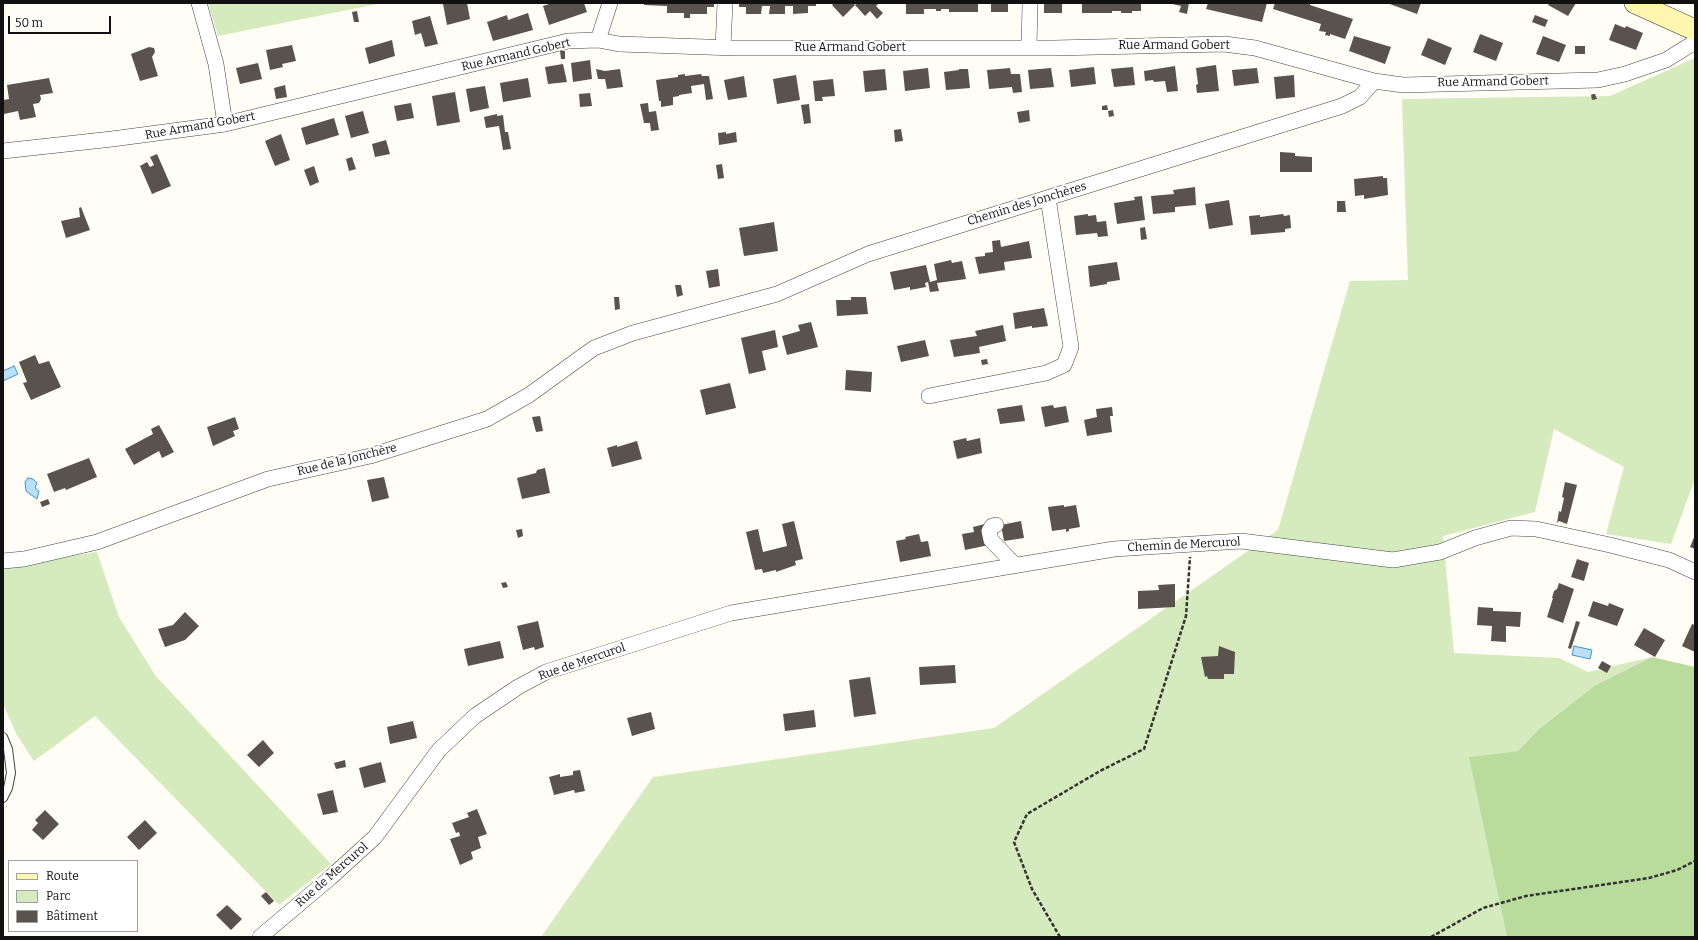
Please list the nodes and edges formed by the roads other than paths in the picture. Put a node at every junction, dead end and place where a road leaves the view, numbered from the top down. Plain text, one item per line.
1 (199, 3) edge
2 (610, 3) edge
3 (724, 3) edge
4 (1030, 3) edge
5 (1635, 3) edge
6 (1695, 30) edge
7 (598, 40) junction
8 (1695, 42) edge
9 (1029, 47) junction
10 (723, 48) junction
11 (1374, 81) junction
12 (225, 124) junction
13 (3, 151) edge
14 (1048, 198) junction
15 (675, 321) joint
16 (928, 396) dead end
17 (996, 525) dead end
18 (3, 561) edge
19 (1015, 565) junction
20 (1695, 572) edge
21 (930, 580) joint
22 (3, 737) edge
23 (3, 798) edge
24 (260, 937) edge

1 - 12 street
2 - 7 street
3 - 10 street
4 - 9 street
5 - 6 main road
7 - 10 street, Rue Armand Gobert
7 - 12 street, Rue Armand Gobert
8 - 11 street, Rue Armand Gobert
9 - 10 street, Rue Armand Gobert
9 - 11 street, Rue Armand Gobert
11 - 14 street, Chemin des Jonchères
12 - 13 street, Rue Armand Gobert
14 - 15 street, Chemin des Jonchères
14 - 16 street
15 - 18 street, Rue de la Jonchère
17 - 19 street
19 - 20 street, Chemin de Mercurol
19 - 21 street, Chemin de Mercurol
21 - 24 street, Rue de Mercurol
22 - 23 lane

